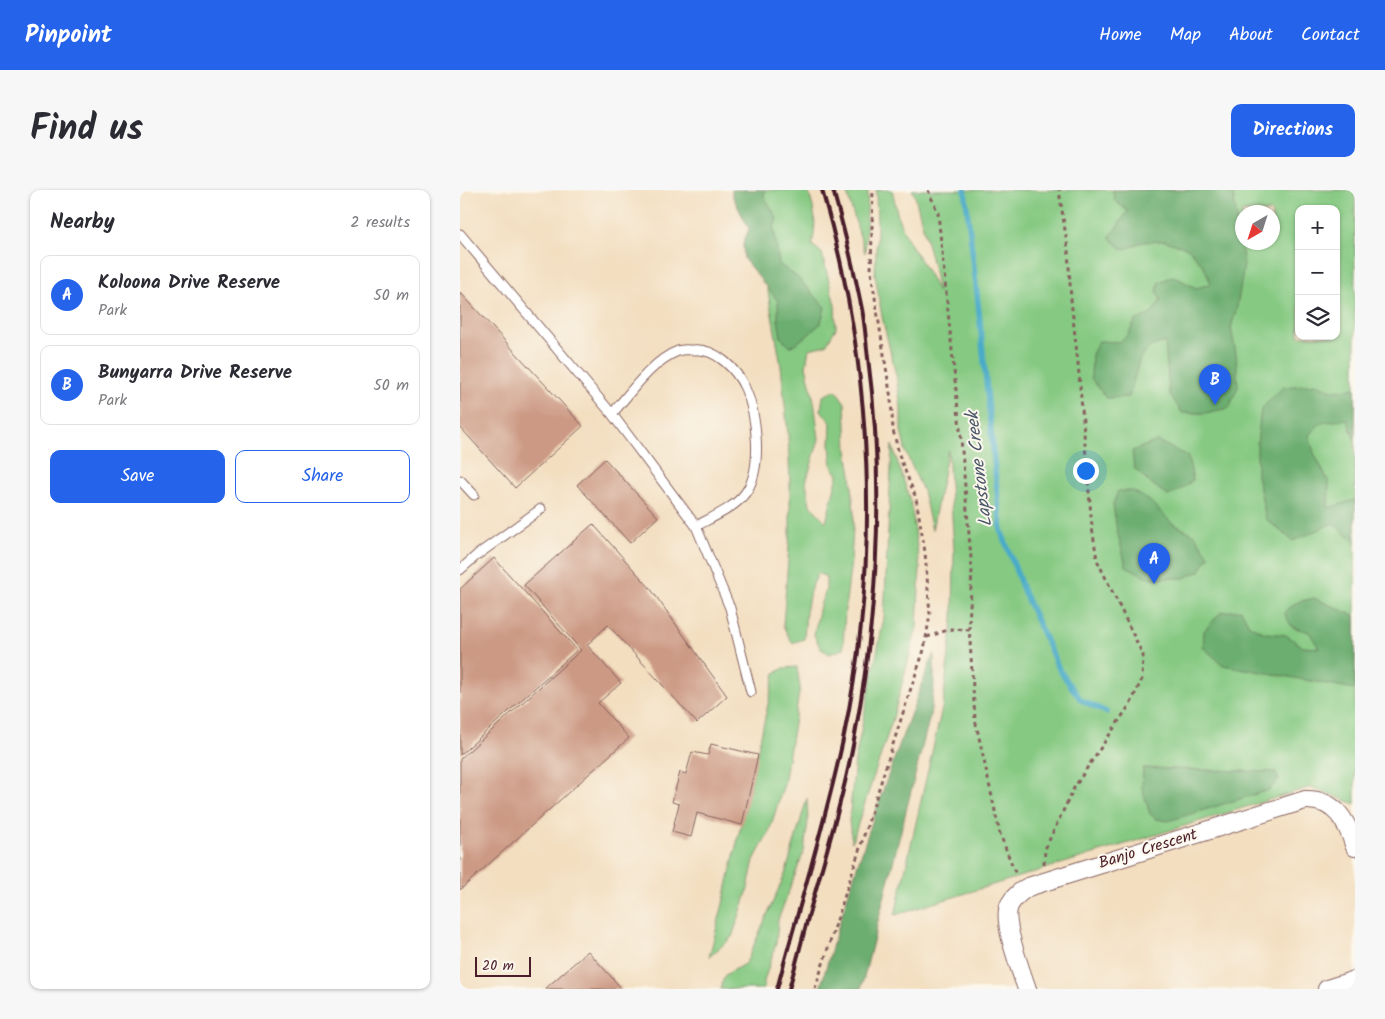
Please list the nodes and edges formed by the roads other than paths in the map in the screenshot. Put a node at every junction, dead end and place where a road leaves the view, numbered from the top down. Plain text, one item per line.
1 (460, 234) edge
2 (612, 414) junction
3 (460, 480) edge
4 (474, 495) dead end
5 (540, 509) dead end
6 (696, 526) junction
7 (460, 570) edge
8 (751, 692) dead end
9 (1355, 847) edge
10 (1355, 980) edge
11 (1027, 989) edge
12 (1327, 989) edge

1 - 2 lane
2 - 6 lane
2 - 6 lane
3 - 4 lane
5 - 7 lane
6 - 8 lane
9 - 11 street, Banjo Crescent
10 - 12 street

